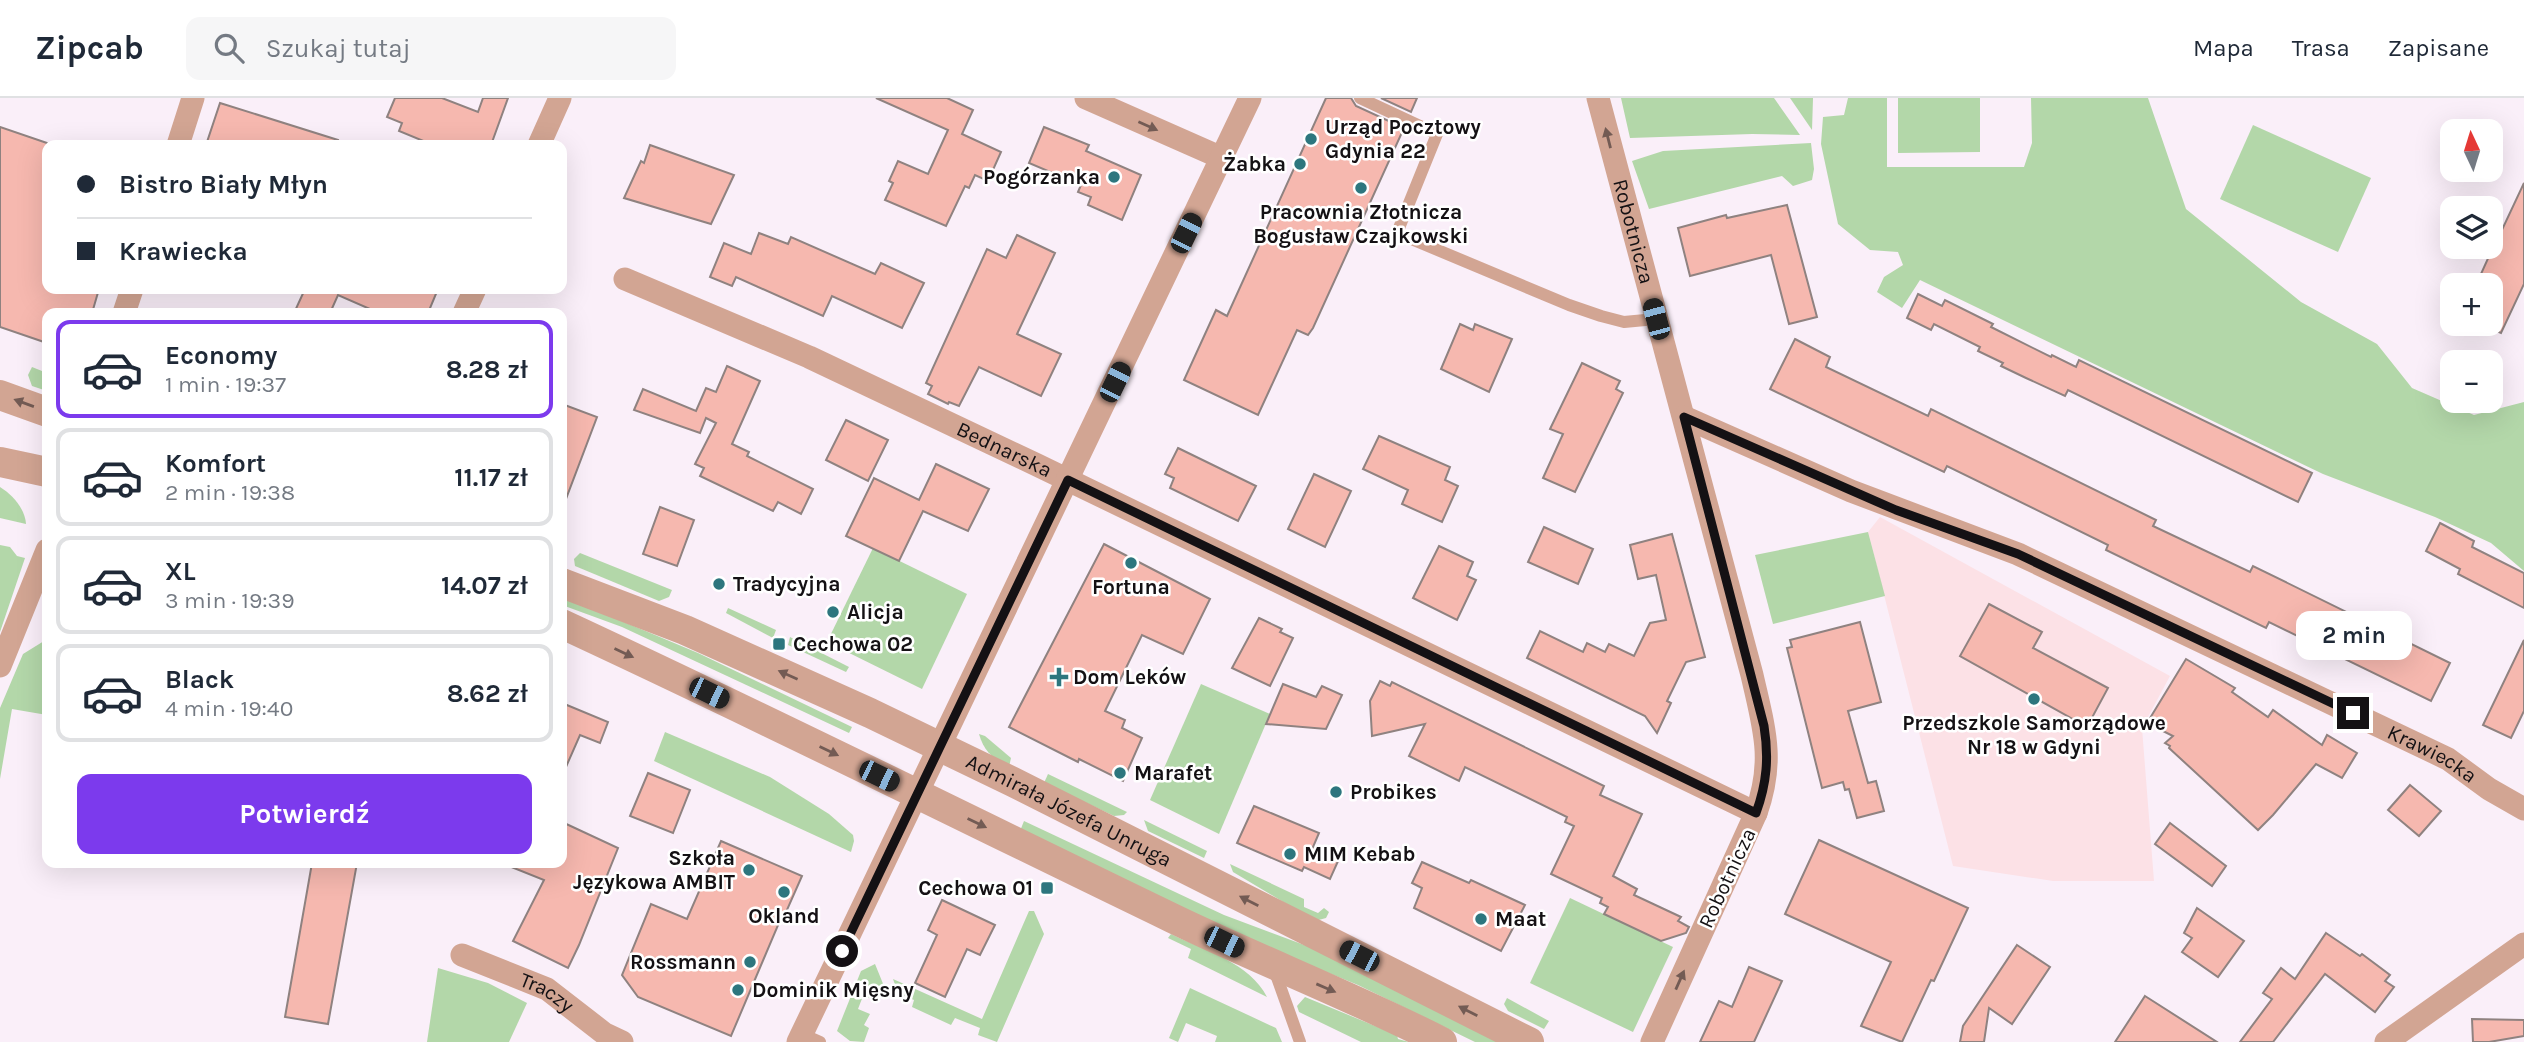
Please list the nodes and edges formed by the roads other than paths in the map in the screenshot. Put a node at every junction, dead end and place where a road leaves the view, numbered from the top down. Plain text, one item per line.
1 (193, 98) edge
2 (560, 98) edge
3 (1086, 98) edge
4 (1250, 98) edge
5 (1360, 98) edge
6 (1598, 98) edge
7 (180, 140) edge
8 (541, 140) edge
9 (1222, 158) junction
10 (625, 279) dead end
11 (1656, 319) junction
12 (0, 395) edge
13 (42, 410) edge
14 (1684, 417) junction
15 (0, 463) edge
16 (42, 471) edge
17 (1068, 480) junction
18 (42, 562) edge
19 (567, 585) edge
20 (567, 626) edge
21 (0, 666) edge
22 (939, 746) junction
23 (916, 794) junction
24 (2524, 809) edge
25 (1756, 813) junction
26 (2524, 944) edge
27 (462, 955) dead end
28 (1273, 966) junction
29 (807, 1039) edge
30 (622, 1042) edge
31 (1300, 1042) edge
32 (1442, 1042) edge
33 (1529, 1042) edge
34 (1652, 1042) edge
35 (2386, 1042) edge

1 - 7 street
2 - 8 street
3 -> 9 street
4 - 9 street
5 - 11 lane
11 -> 6 street, Robotnicza
9 - 17 street
10 - 17 street, Bednarska
11 - 14 street, Robotnicza
13 -> 12 street
14 - 24 street, Krawiecka
14 - 25 street, Robotnicza
15 - 16 street
17 - 22 street
17 - 25 street, Bednarska
18 - 21 street
22 -> 19 street, Admirała Józefa Unruga
20 -> 23 street
22 - 23 street
33 -> 22 street, Admirała Józefa Unruga
23 -> 28 street
23 - 29 street
34 -> 25 street, Robotnicza
26 - 35 street
27 - 30 street, Traczy
28 - 31 lane
28 -> 32 street

